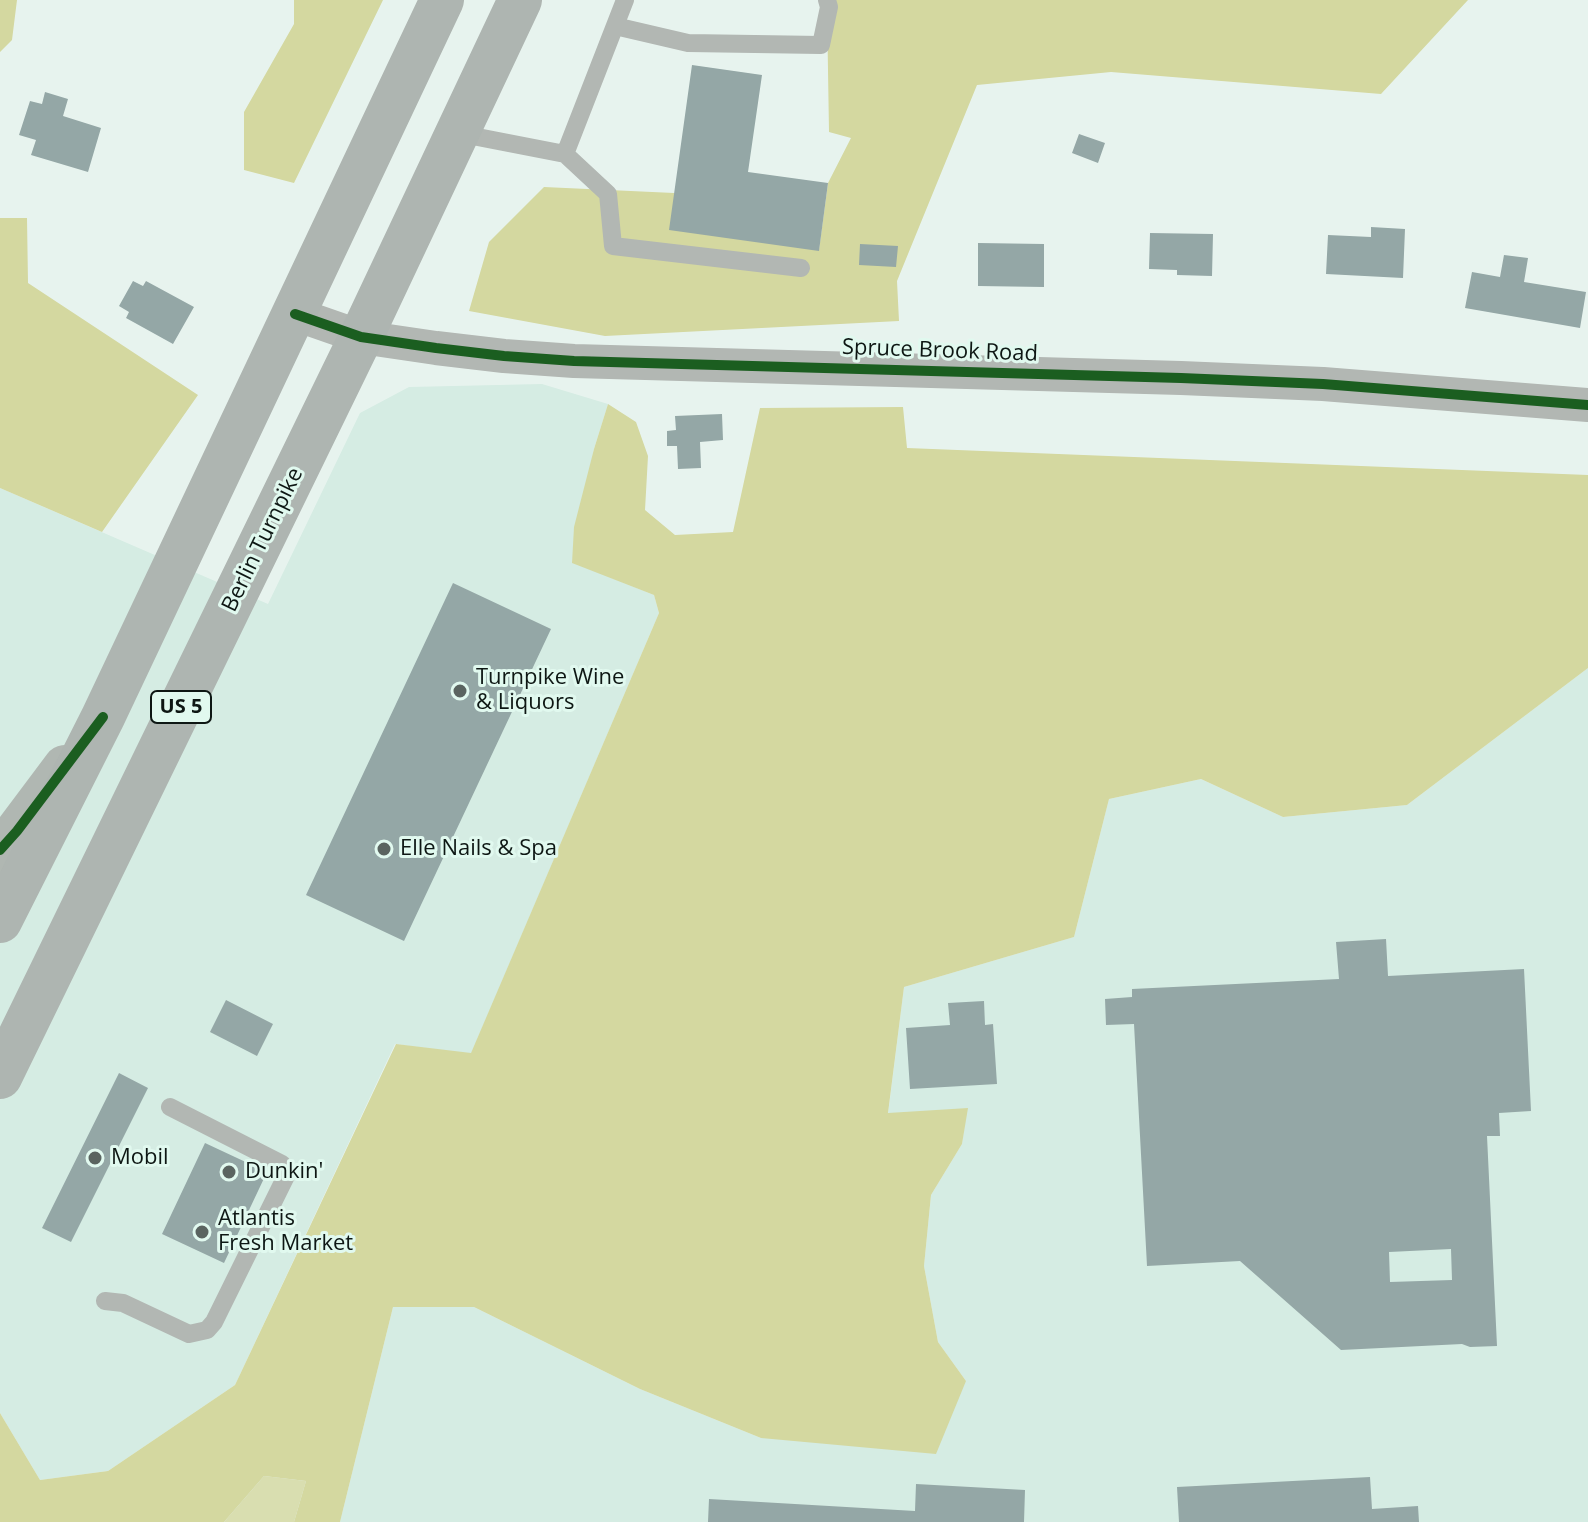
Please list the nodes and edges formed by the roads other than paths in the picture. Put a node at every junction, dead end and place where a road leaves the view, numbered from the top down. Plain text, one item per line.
1 (442, 0) edge
2 (520, 0) edge
3 (625, 0) edge
4 (827, 0) edge
5 (615, 26) junction
6 (457, 133) junction
7 (565, 154) junction
8 (801, 268) dead end
9 (295, 314) junction
10 (361, 337) junction
11 (1588, 405) edge
12 (103, 717) junction
13 (0, 850) edge
14 (0, 921) edge
15 (0, 1077) edge
16 (170, 1107) dead end
17 (105, 1301) dead end

1 - 9 highway, US 5
2 - 6 highway, Berlin Turnpike / US 5
3 - 5 lane
4 - 5 lane
5 - 7 lane
6 - 7 lane
6 - 10 highway, Berlin Turnpike / US 5
7 - 8 lane
9 - 10 street, Spruce Brook Road
9 - 12 highway, US 5
10 - 11 street, Spruce Brook Road
10 - 15 highway, Berlin Turnpike / US 5
12 - 13 street
12 - 14 highway, US 5
16 - 17 lane

